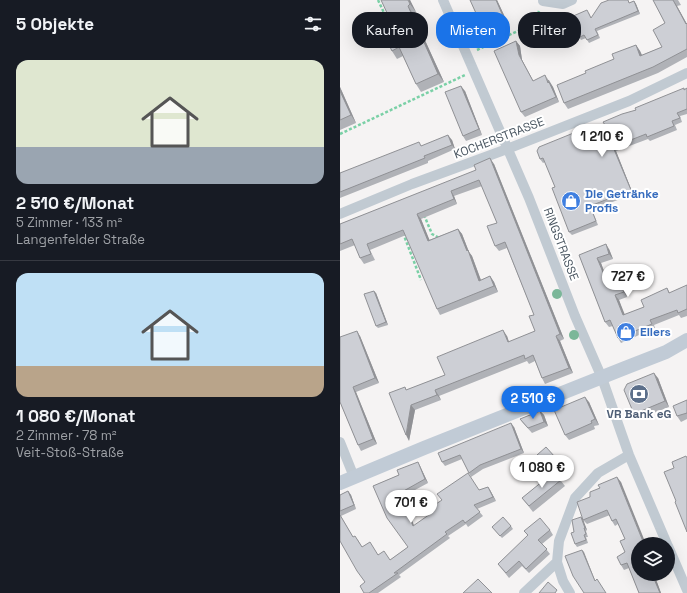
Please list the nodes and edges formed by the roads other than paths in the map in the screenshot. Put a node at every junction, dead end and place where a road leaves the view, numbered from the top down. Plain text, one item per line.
1 (442, 0) edge
2 (572, 0) edge
3 (543, 1) edge
4 (687, 73) edge
5 (507, 149) junction
6 (340, 214) edge
7 (687, 340) edge
8 (602, 378) junction
9 (340, 442) edge
10 (629, 456) junction
11 (354, 477) junction
12 (340, 483) edge
13 (664, 537) edge
14 (557, 562) junction
15 (675, 562) edge
16 (687, 590) edge
17 (524, 593) edge
18 (570, 593) edge

1 - 5 street, RINGSTRASSE
2 - 3 street
4 - 5 street, KOCHERSTRASSE
5 - 6 street, KOCHERSTRASSE
5 - 8 street, RINGSTRASSE
7 - 8 street
8 - 10 street, RINGSTRASSE
8 - 11 street
9 - 11 street
10 - 13 street, RINGSTRASSE
10 - 14 street
11 - 12 street
14 - 17 street
14 - 18 street
15 - 16 street, RINGSTRASSE

